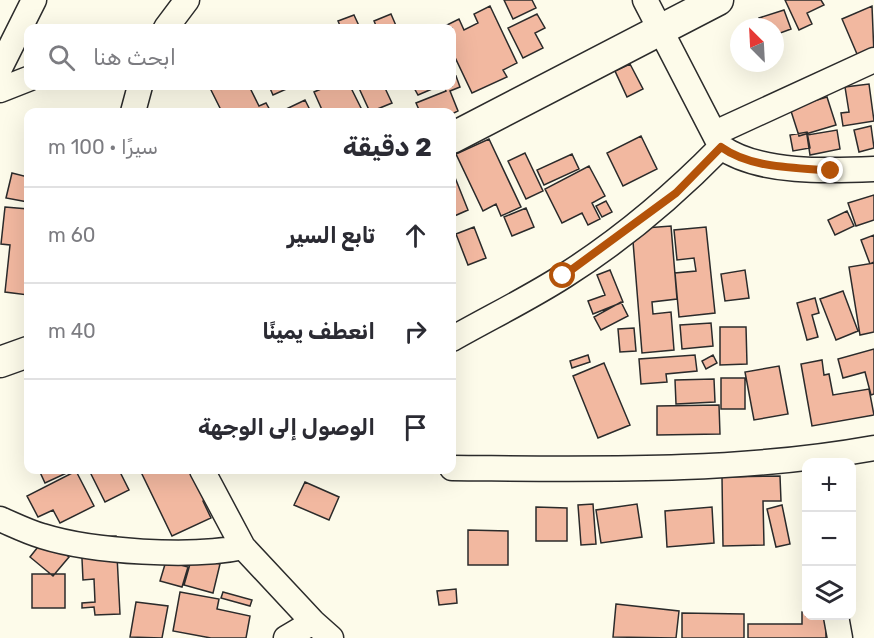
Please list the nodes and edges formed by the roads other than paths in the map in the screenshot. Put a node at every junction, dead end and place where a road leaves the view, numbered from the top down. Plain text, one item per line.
1 (34, 0) edge
2 (187, 0) edge
3 (645, 0) edge
4 (718, 0) edge
5 (169, 24) edge
6 (658, 29) junction
7 (874, 60) edge
8 (0, 68) edge
9 (24, 81) edge
10 (0, 90) edge
11 (139, 90) edge
12 (134, 108) edge
13 (456, 136) edge
14 (718, 140) junction
15 (874, 169) edge
16 (456, 337) edge
17 (24, 353) edge
18 (0, 362) edge
19 (874, 448) edge
20 (826, 458) edge
21 (802, 461) edge
22 (456, 468) edge
23 (204, 474) edge
24 (0, 519) edge
25 (243, 547) junction
26 (837, 620) edge
27 (313, 622) junction
28 (285, 638) edge
29 (331, 638) edge
30 (840, 638) edge

1 - 8 street
2 - 5 street
3 - 6 street
4 - 6 main road
6 - 13 main road
6 - 14 street
7 - 14 street
9 - 10 street
11 - 12 street
14 - 15 street
14 - 16 street
17 - 18 main road
19 - 20 street
21 - 22 street
23 - 25 street
24 - 25 street
25 - 27 street
26 - 30 street
27 - 28 street
27 - 29 street

